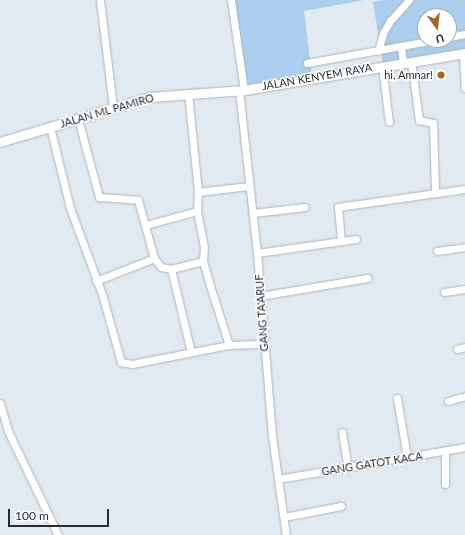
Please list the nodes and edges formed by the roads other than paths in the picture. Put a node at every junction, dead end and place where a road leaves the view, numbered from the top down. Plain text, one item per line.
1 (100, 0) edge
2 (231, 0) edge
3 (409, 0) edge
4 (417, 44) edge
5 (401, 47) junction
6 (378, 51) junction
7 (464, 53) edge
8 (407, 62) junction
9 (307, 63) dead end
10 (382, 66) junction
11 (465, 88) edge
12 (241, 90) junction
13 (188, 93) junction
14 (113, 107) junction
15 (78, 119) junction
16 (388, 122) dead end
17 (50, 127) junction
18 (0, 142) edge
19 (249, 186) junction
20 (465, 189) edge
21 (435, 191) junction
22 (198, 192) junction
23 (306, 207) dead end
24 (197, 211) junction
25 (253, 213) junction
26 (146, 225) junction
27 (356, 239) dead end
28 (340, 241) junction
29 (465, 247) edge
30 (438, 251) dead end
31 (257, 253) junction
32 (154, 258) junction
33 (203, 261) junction
34 (171, 269) junction
35 (368, 278) dead end
36 (96, 281) junction
37 (465, 289) edge
38 (444, 292) dead end
39 (260, 296) junction
40 (264, 344) junction
41 (229, 345) junction
42 (465, 347) edge
43 (457, 349) dead end
44 (192, 352) junction
45 (465, 396) edge
46 (397, 398) dead end
47 (448, 401) dead end
48 (0, 403) edge
49 (342, 432) dead end
50 (465, 447) edge
51 (445, 452) junction
52 (407, 458) junction
53 (348, 468) junction
54 (278, 479) junction
55 (445, 484) dead end
56 (341, 506) dead end
57 (284, 517) junction
58 (58, 535) edge
59 (286, 535) edge

1 - 14 street
2 - 12 street, GANG TA'ARUF
3 - 6 street
4 - 5 street
5 - 6 street
5 - 8 street
6 - 9 street
7 - 8 street, JALAN KENYEM RAYA
7 - 11 street
8 - 10 street, JALAN KENYEM RAYA
8 - 21 street
10 - 12 street, JALAN KENYEM RAYA
10 - 16 street
12 - 13 street, JALAN ML PAMIRO
12 - 19 street, GANG TA'ARUF
13 - 14 street, JALAN ML PAMIRO
13 - 22 street
14 - 15 street, JALAN ML PAMIRO
15 - 17 street, JALAN ML PAMIRO
15 - 26 street
17 - 18 street, JALAN ML PAMIRO
17 - 36 street
19 - 22 street
19 - 25 street, GANG TA'ARUF
20 - 21 street
21 - 28 street
22 - 24 street
23 - 25 street
24 - 26 street
24 - 33 street
25 - 31 street, GANG TA'ARUF
26 - 32 street
27 - 28 street
28 - 31 street
29 - 30 street
31 - 39 street, GANG TA'ARUF
32 - 34 street
32 - 36 street
33 - 34 street
33 - 41 street
34 - 44 street
35 - 39 street
36 - 44 street
37 - 38 street
39 - 40 street, GANG TA'ARUF
40 - 41 street
40 - 54 street, GANG TA'ARUF
41 - 44 street
42 - 43 street
45 - 47 street
46 - 52 street
48 - 58 street
49 - 53 street
50 - 51 street, GANG GATOT KACA
51 - 52 street, GANG GATOT KACA
51 - 55 street
52 - 53 street, GANG GATOT KACA
53 - 54 street, GANG GATOT KACA
54 - 57 street, GANG TA'ARUF
56 - 57 street
57 - 59 street, GANG TA'ARUF

